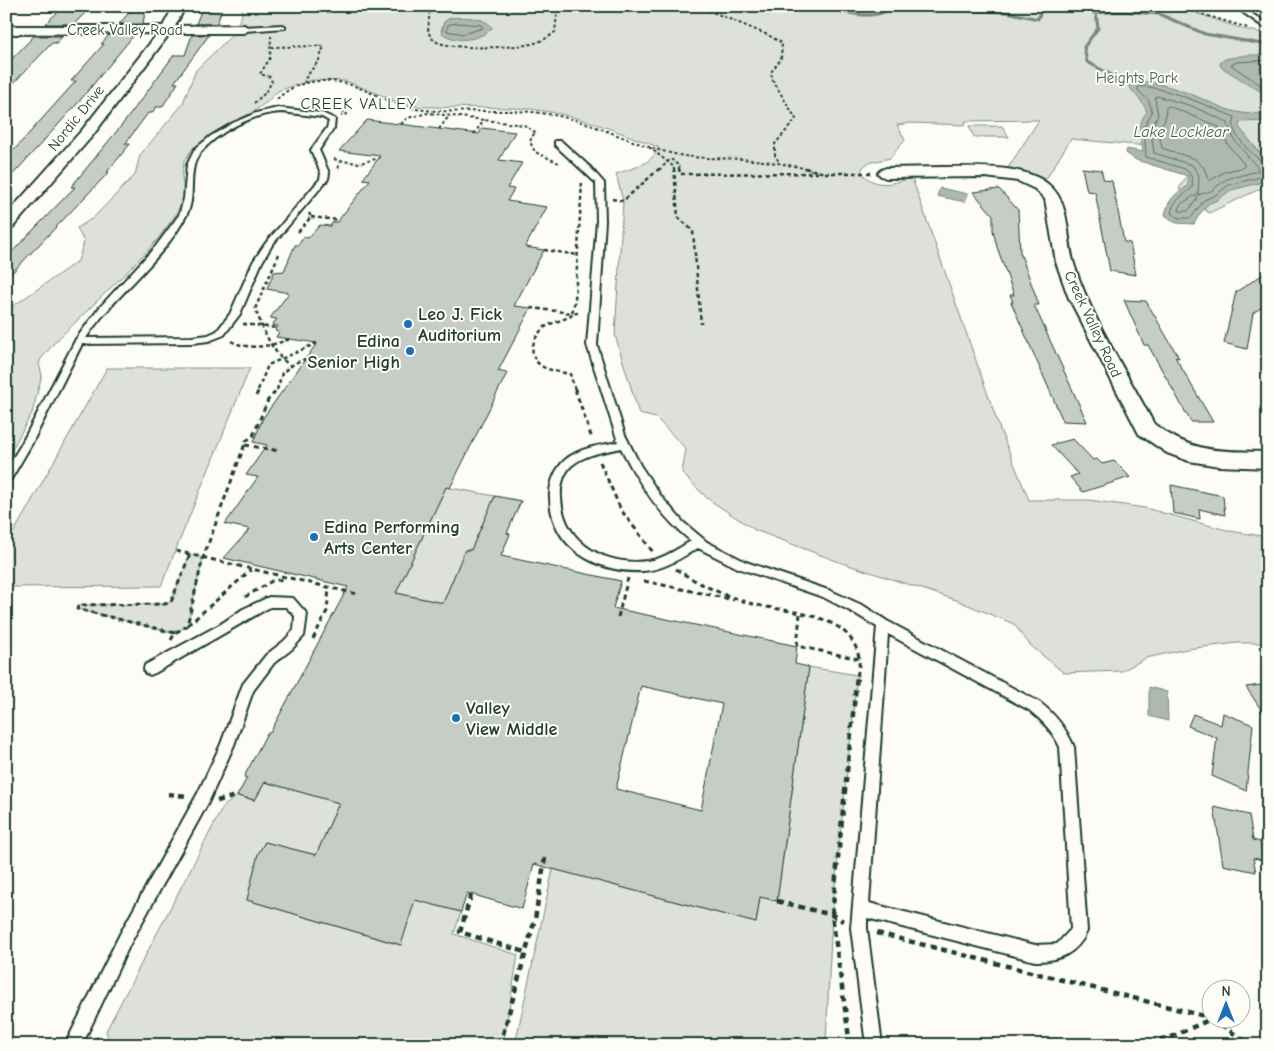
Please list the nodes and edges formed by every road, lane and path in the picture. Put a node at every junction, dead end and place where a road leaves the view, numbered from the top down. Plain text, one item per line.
1 (177, 6) edge
2 (430, 6) edge
3 (562, 6) edge
4 (698, 6) edge
5 (1176, 6) edge
6 (1237, 6) edge
7 (283, 27) dead end
8 (266, 28) junction
9 (1268, 28) edge
10 (244, 29) joint
11 (1252, 29) dead end
12 (11, 30) edge
13 (166, 30) junction
14 (6, 39) edge
15 (271, 47) junction
16 (305, 83) junction
17 (276, 99) dead end
18 (428, 109) junction
19 (428, 113) junction
20 (449, 116) junction
21 (484, 120) junction
22 (242, 122) junction
23 (402, 124) dead end
24 (439, 129) dead end
25 (474, 134) dead end
26 (558, 143) dead end
27 (645, 145) junction
28 (379, 158) dead end
29 (340, 161) dead end
30 (667, 161) junction
31 (780, 163) junction
32 (562, 164) dead end
33 (825, 173) junction
34 (886, 173) joint
35 (582, 178) dead end
36 (623, 201) dead end
37 (311, 217) dead end
38 (339, 220) dead end
39 (6, 225) edge
40 (544, 250) dead end
41 (578, 255) junction
42 (531, 308) dead end
43 (572, 313) junction
44 (594, 314) junction
45 (228, 324) junction
46 (701, 324) dead end
47 (277, 328) dead end
48 (220, 333) junction
49 (290, 339) dead end
50 (79, 340) junction
51 (317, 343) dead end
52 (305, 359) dead end
53 (256, 396) dead end
54 (625, 444) junction
55 (245, 446) junction
56 (596, 450) junction
57 (280, 452) dead end
58 (1268, 460) edge
59 (6, 478) edge
60 (699, 542) junction
61 (176, 551) dead end
62 (190, 554) junction
63 (203, 558) junction
64 (665, 561) junction
65 (252, 570) junction
66 (357, 594) dead end
67 (747, 602) junction
68 (800, 614) junction
69 (618, 617) dead end
70 (883, 625) junction
71 (187, 626) junction
72 (175, 633) junction
73 (167, 647) dead end
74 (859, 659) junction
75 (150, 669) dead end
76 (545, 858) dead end
77 (472, 895) dead end
78 (860, 908) junction
79 (525, 952) junction
80 (1202, 1023) edge
81 (1226, 1028) edge
82 (73, 1045) edge
83 (500, 1045) edge
84 (850, 1045) edge
85 (874, 1045) edge
86 (1139, 1045) edge
87 (1250, 1045) edge

1 - 13 street, Nordic Drive
2 - 3 path
4 - 31 path
5 - 11 path
6 - 9 lane
7 - 8 lane
8 - 10 lane
8 - 15 path
10 - 13 street, Creek Valley Road
12 - 13 street, Creek Valley Road
12 - 14 street
13 - 39 street, Nordic Drive
15 - 16 path
15 - 22 path
16 - 17 path
16 - 18 path
18 - 19 path
18 - 27 path
19 - 20 path
19 - 23 path
20 - 21 path
20 - 24 path
21 - 25 path
21 - 32 path
22 - 45 lane
22 - 50 lane
26 - 44 lane
27 - 30 path
27 - 31 path
28 - 29 path
30 - 33 path
30 - 36 path
30 - 46 path
31 - 33 path
33 - 34 path
34 - 58 street, Creek Valley Road
35 - 41 path
37 - 38 path
40 - 41 path
41 - 43 path
42 - 43 path
43 - 44 path
43 - 56 path
44 - 54 lane
45 - 47 path
45 - 48 lane
48 - 49 path
48 - 50 lane
50 - 59 lane
51 - 53 path
52 - 55 path
54 - 56 lane
54 - 60 lane
55 - 57 path
55 - 63 path
56 - 64 path
56 - 64 lane
60 - 64 lane
60 - 70 lane
61 - 62 path
62 - 63 path
62 - 72 path
63 - 65 path
63 - 71 path
64 - 67 path
65 - 66 path
65 - 71 path
67 - 68 path
67 - 69 path
68 - 74 path
68 - 74 path
70 - 78 lane
70 - 78 lane
71 - 72 path
72 - 73 path
74 - 84 path
75 - 82 lane
76 - 79 path
77 - 79 path
78 - 85 lane
79 - 83 path
80 - 86 path
81 - 87 path

